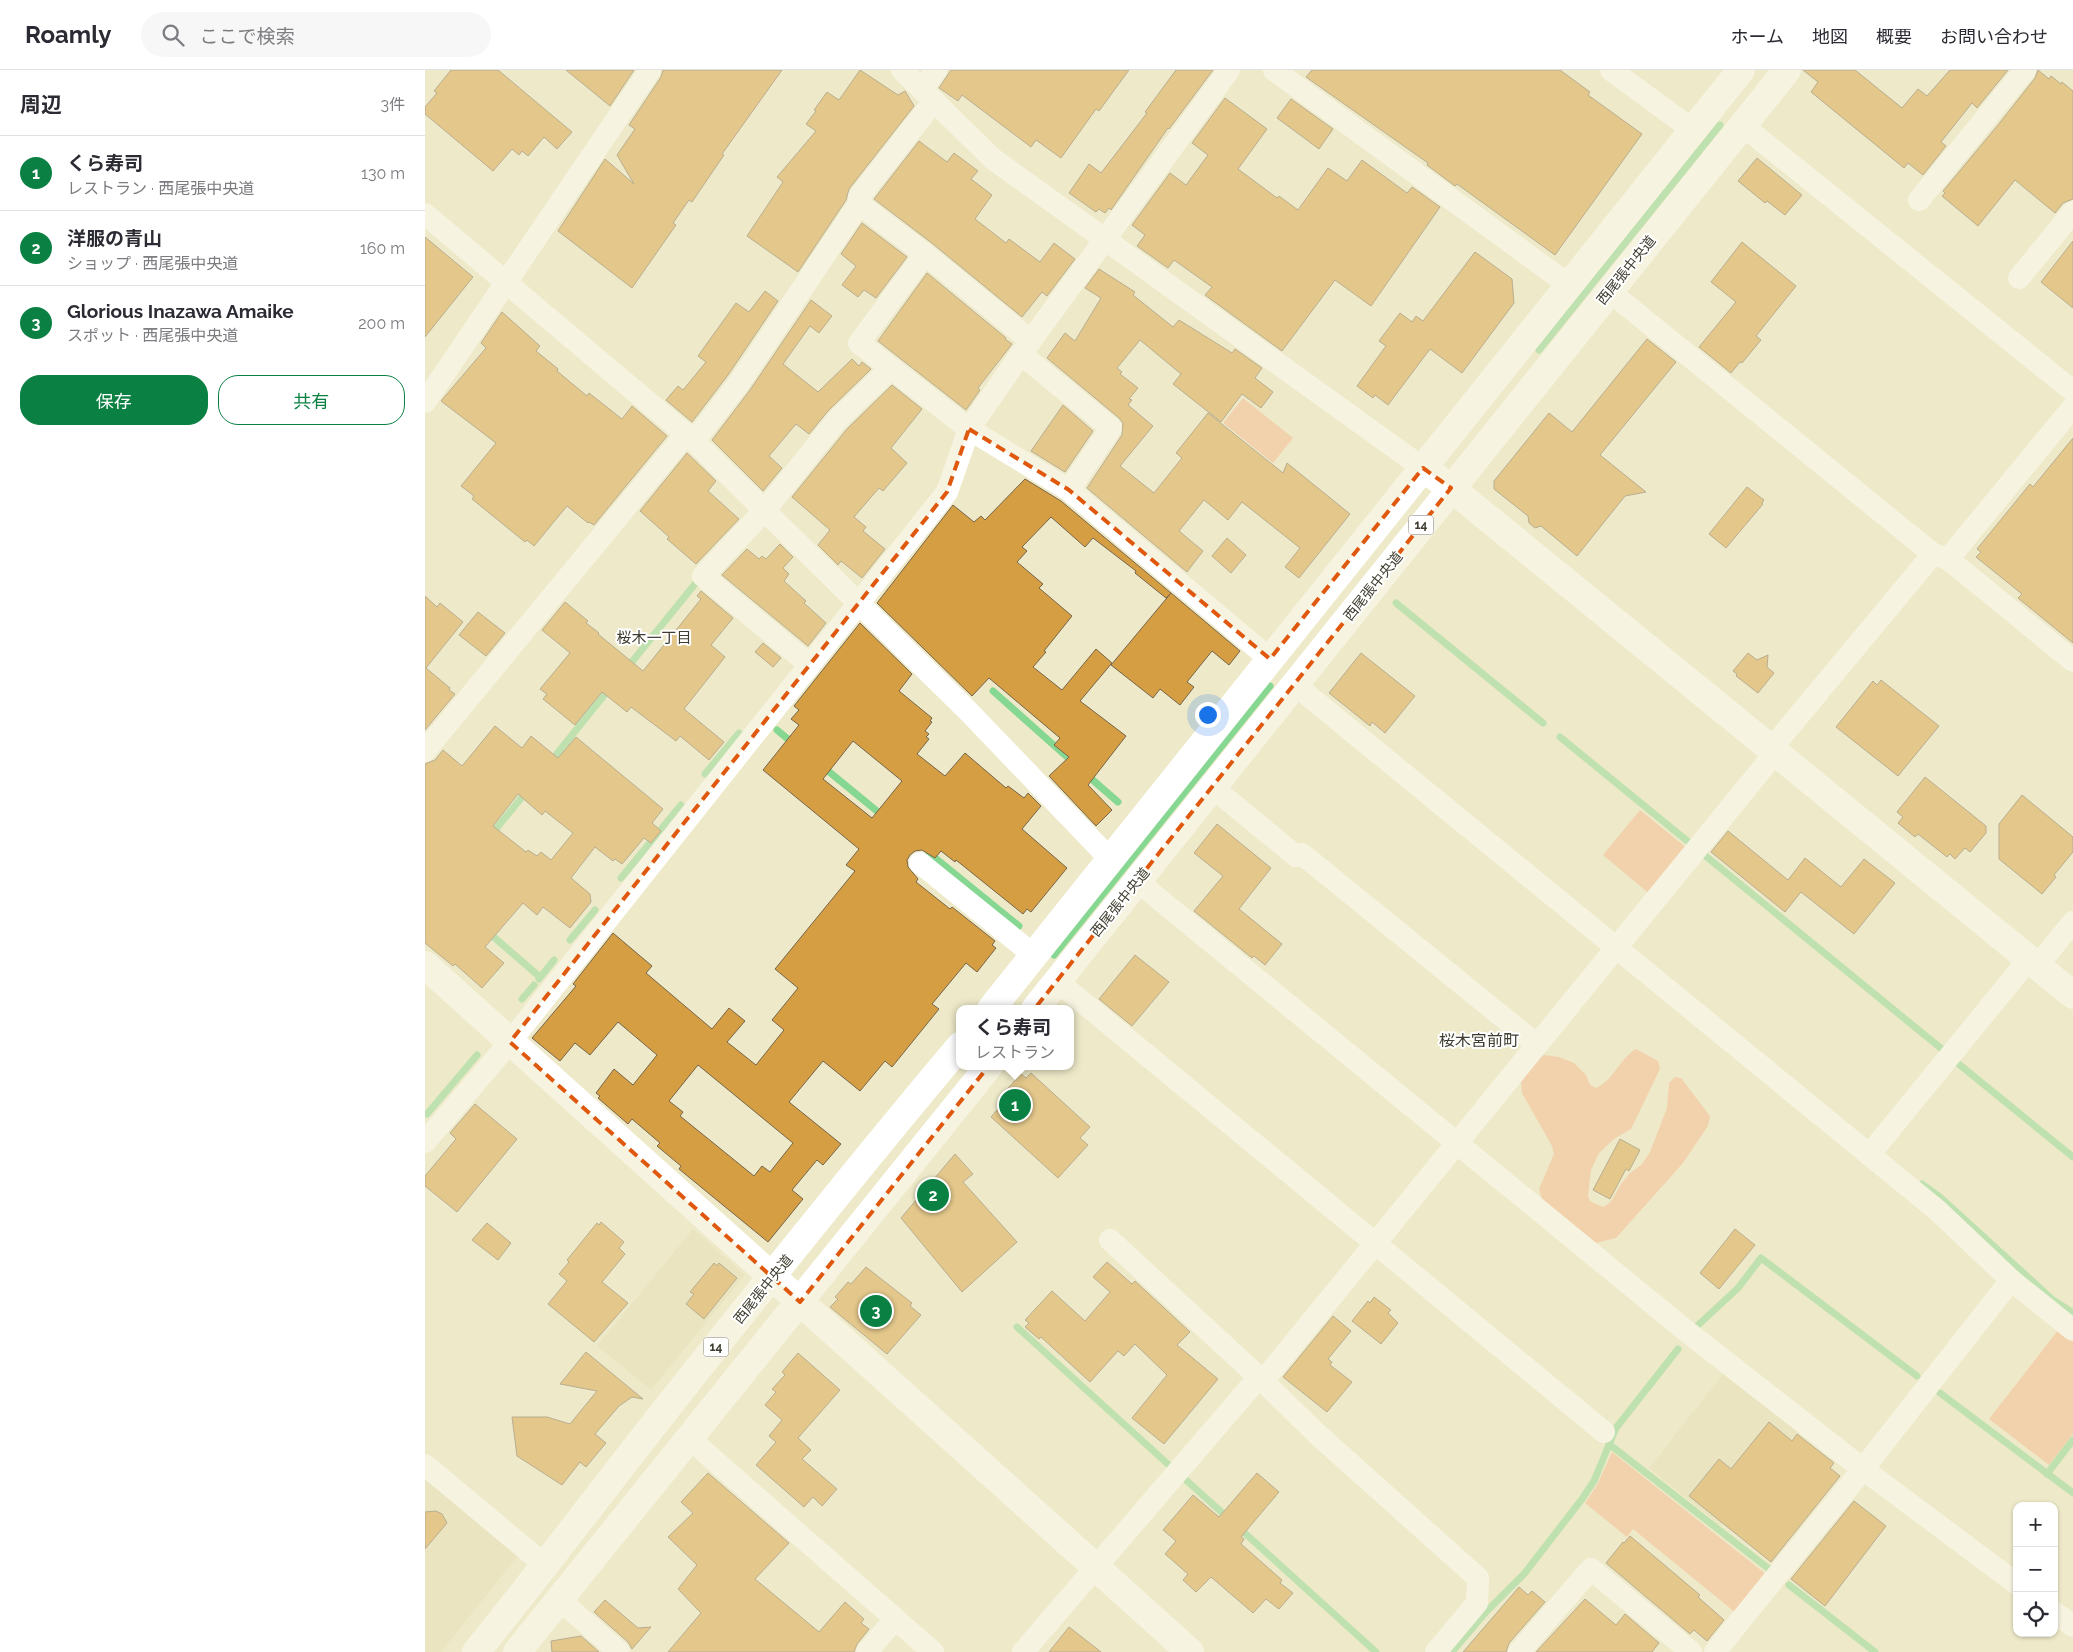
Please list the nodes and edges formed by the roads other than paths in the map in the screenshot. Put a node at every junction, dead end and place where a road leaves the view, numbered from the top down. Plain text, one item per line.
1 (650, 70) edge
2 (902, 70) edge
3 (936, 70) edge
4 (1229, 70) edge
5 (1274, 70) edge
6 (1611, 70) edge
7 (1741, 70) edge
8 (1787, 70) edge
9 (2025, 70) edge
10 (928, 95) junction
11 (1742, 125) junction
12 (1693, 130) junction
13 (1919, 200) dead end
14 (859, 204) junction
15 (2073, 212) edge
16 (425, 214) edge
17 (1106, 240) junction
18 (925, 254) junction
19 (2019, 278) dead end
20 (507, 282) junction
21 (1569, 285) junction
22 (1609, 291) junction
23 (1026, 348) junction
24 (891, 368) junction
25 (2073, 391) edge
26 (425, 402) edge
27 (2073, 407) edge
28 (969, 429) junction
29 (690, 437) junction
30 (1423, 468) junction
31 (1451, 488) junction
32 (1069, 490) junction
33 (765, 510) junction
34 (1940, 557) junction
35 (859, 604) junction
36 (1270, 659) junction
37 (2073, 660) edge
38 (811, 665) junction
39 (1294, 684) junction
40 (425, 751) edge
41 (1773, 751) junction
42 (1212, 786) junction
43 (1111, 860) junction
44 (920, 863) dead end
45 (1137, 881) junction
46 (2073, 922) edge
47 (1616, 948) junction
48 (1035, 956) junction
49 (2033, 963) junction
50 (425, 965) edge
51 (1057, 981) junction
52 (2073, 995) edge
53 (994, 1005) edge
54 (1038, 1005) edge
55 (510, 1042) junction
56 (1537, 1045) junction
57 (956, 1051) edge
58 (986, 1070) edge
59 (425, 1142) edge
60 (1457, 1144) junction
61 (1869, 1154) junction
62 (1110, 1240) dead end
63 (1375, 1244) junction
64 (771, 1278) junction
65 (2011, 1280) junction
66 (800, 1302) junction
67 (2073, 1330) edge
68 (1261, 1379) junction
69 (1604, 1432) dead end
70 (690, 1439) junction
71 (425, 1465) edge
72 (1863, 1469) junction
73 (545, 1566) junction
74 (1095, 1567) junction
75 (2013, 1581) edge
76 (560, 1600) junction
77 (2058, 1615) edge
78 (895, 1618) junction
79 (2073, 1626) edge
80 (1521, 1651) edge
81 (476, 1652) edge
82 (517, 1652) edge
83 (619, 1652) edge
84 (867, 1652) edge
85 (933, 1652) edge
86 (1023, 1652) edge
87 (1190, 1652) edge
88 (1436, 1652) edge
89 (1691, 1652) edge
90 (1715, 1652) edge

1 - 20 street
2 - 10 street
3 - 10 street
4 - 17 street
5 - 21 street
6 - 12 street
7 - 12 main road, 14
8 - 11 main road, 西尾張中央道 / 14
9 - 13 street
10 - 14 street
10 - 17 street
11 - 22 main road, 西尾張中央道 / 14
11 - 25 street
12 - 21 main road, 14
14 - 18 street
14 - 29 street
15 - 19 street
16 - 20 street
17 - 23 street
17 - 30 street
18 - 23 street
18 - 24 street
20 - 26 street
20 - 29 street
21 - 30 main road, 14
22 - 31 main road, 西尾張中央道 / 14
22 - 34 street
23 - 28 street
23 - 32 street
24 - 28 street
24 - 33 street
27 - 34 street
28 - 32 street
28 - 35 street
29 - 33 street
29 - 40 street
30 - 31 main road
30 - 36 main road, 14
31 - 39 main road, 西尾張中央道 / 14
31 - 41 main road
32 - 36 street
33 - 35 street
33 - 38 street
34 - 37 street
34 - 41 street
35 - 38 street
35 - 43 street
36 - 43 main road, 14
38 - 55 street
39 - 42 main road, 西尾張中央道 / 14
39 - 47 street
41 - 47 street
41 - 49 main road
42 - 45 main road, 西尾張中央道 / 14
42 - 56 street
43 - 48 main road, 14
44 - 48 street
45 - 51 main road, 西尾張中央道 / 14
45 - 60 street
46 - 49 street
47 - 56 street
47 - 61 street
48 - 53 main road, 14
49 - 52 main road
49 - 61 street
50 - 55 main road
51 - 54 main road, 西尾張中央道 / 14
51 - 63 street
55 - 59 street
55 - 64 main road
56 - 60 street
57 - 64 main road, 西尾張中央道 / 14
58 - 66 main road
60 - 63 street
60 - 72 street
61 - 65 street
62 - 68 street
63 - 68 street
63 - 69 street
64 - 66 main road
64 - 73 main road, 西尾張中央道 / 14
65 - 67 street
65 - 72 street
66 - 70 main road
66 - 74 main road
68 - 74 street
68 - 88 street
70 - 76 main road
70 - 78 street
71 - 73 street
72 - 75 street
72 - 90 street
73 - 81 main road, 西尾張中央道 / 14
74 - 86 street
74 - 87 main road
76 - 82 main road
76 - 83 street
77 - 79 street
78 - 84 street
78 - 85 street
80 - 89 street

